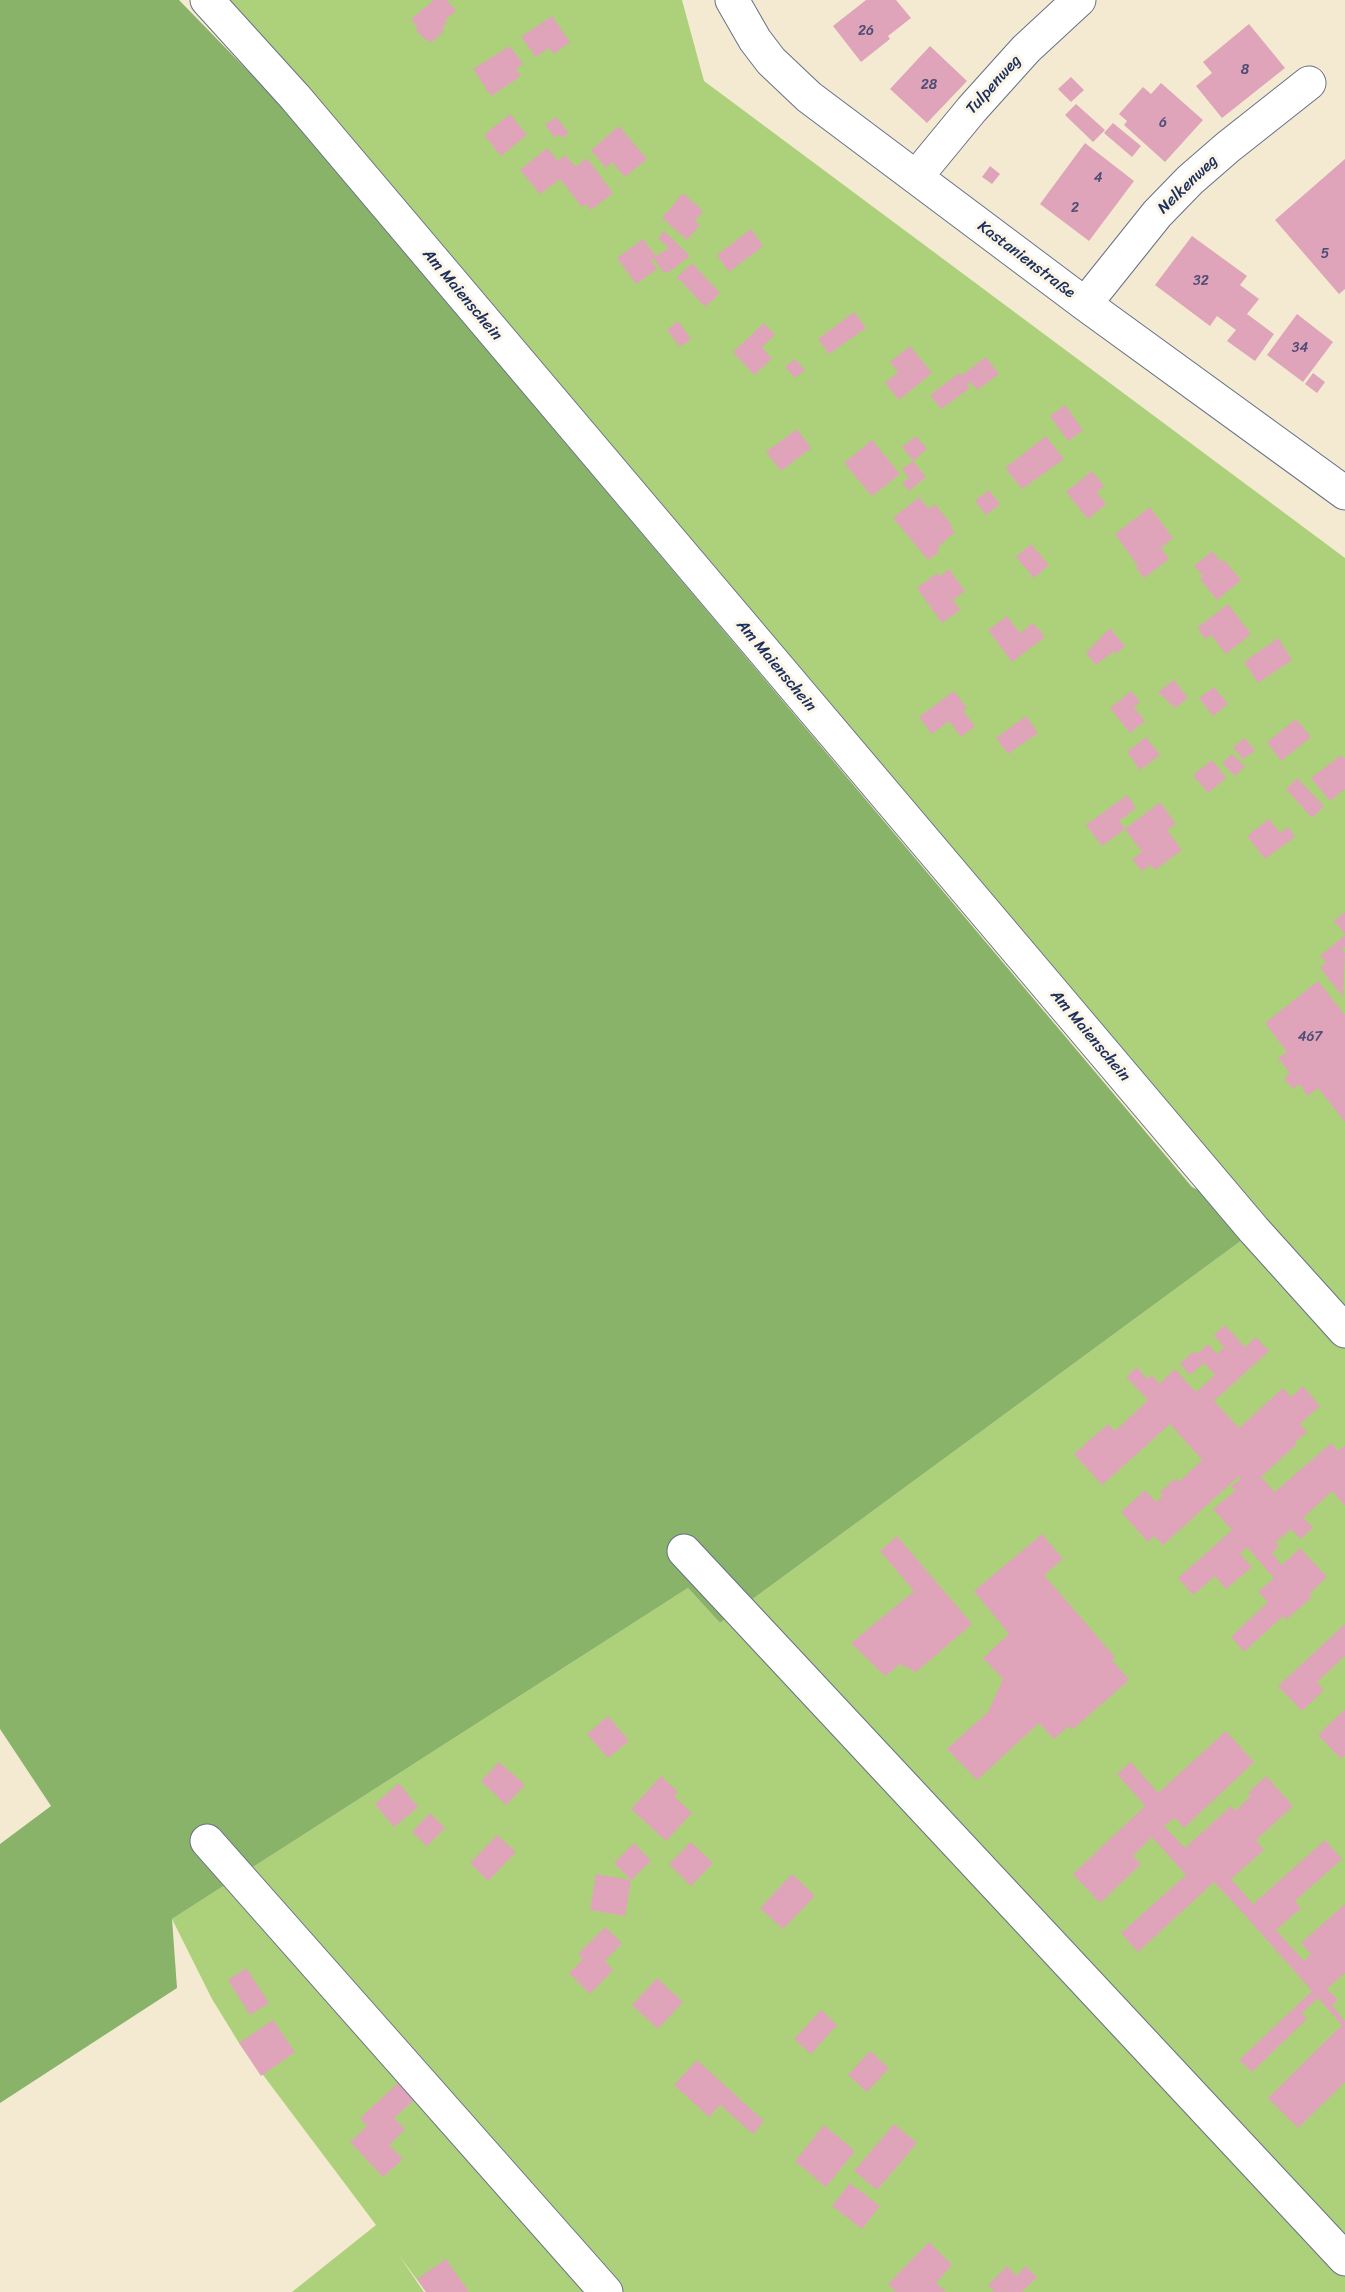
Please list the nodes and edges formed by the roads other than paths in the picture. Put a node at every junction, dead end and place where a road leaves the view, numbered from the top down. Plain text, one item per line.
1 (207, 0) edge
2 (732, 0) edge
3 (1079, 0) edge
4 (1309, 83) dead end
5 (916, 177) junction
6 (1085, 304) junction
7 (1345, 494) edge
8 (1345, 1331) edge
9 (684, 1551) dead end
10 (207, 1841) dead end
11 (1345, 2259) edge
12 (606, 2292) edge

1 - 8 street, Am Maienschein
2 - 5 street, Kastanienstraße
3 - 5 street, Tulpenweg
4 - 6 street, Nelkenweg
5 - 6 street, Kastanienstraße
6 - 7 street, Kastanienstraße
9 - 11 street
10 - 12 street

